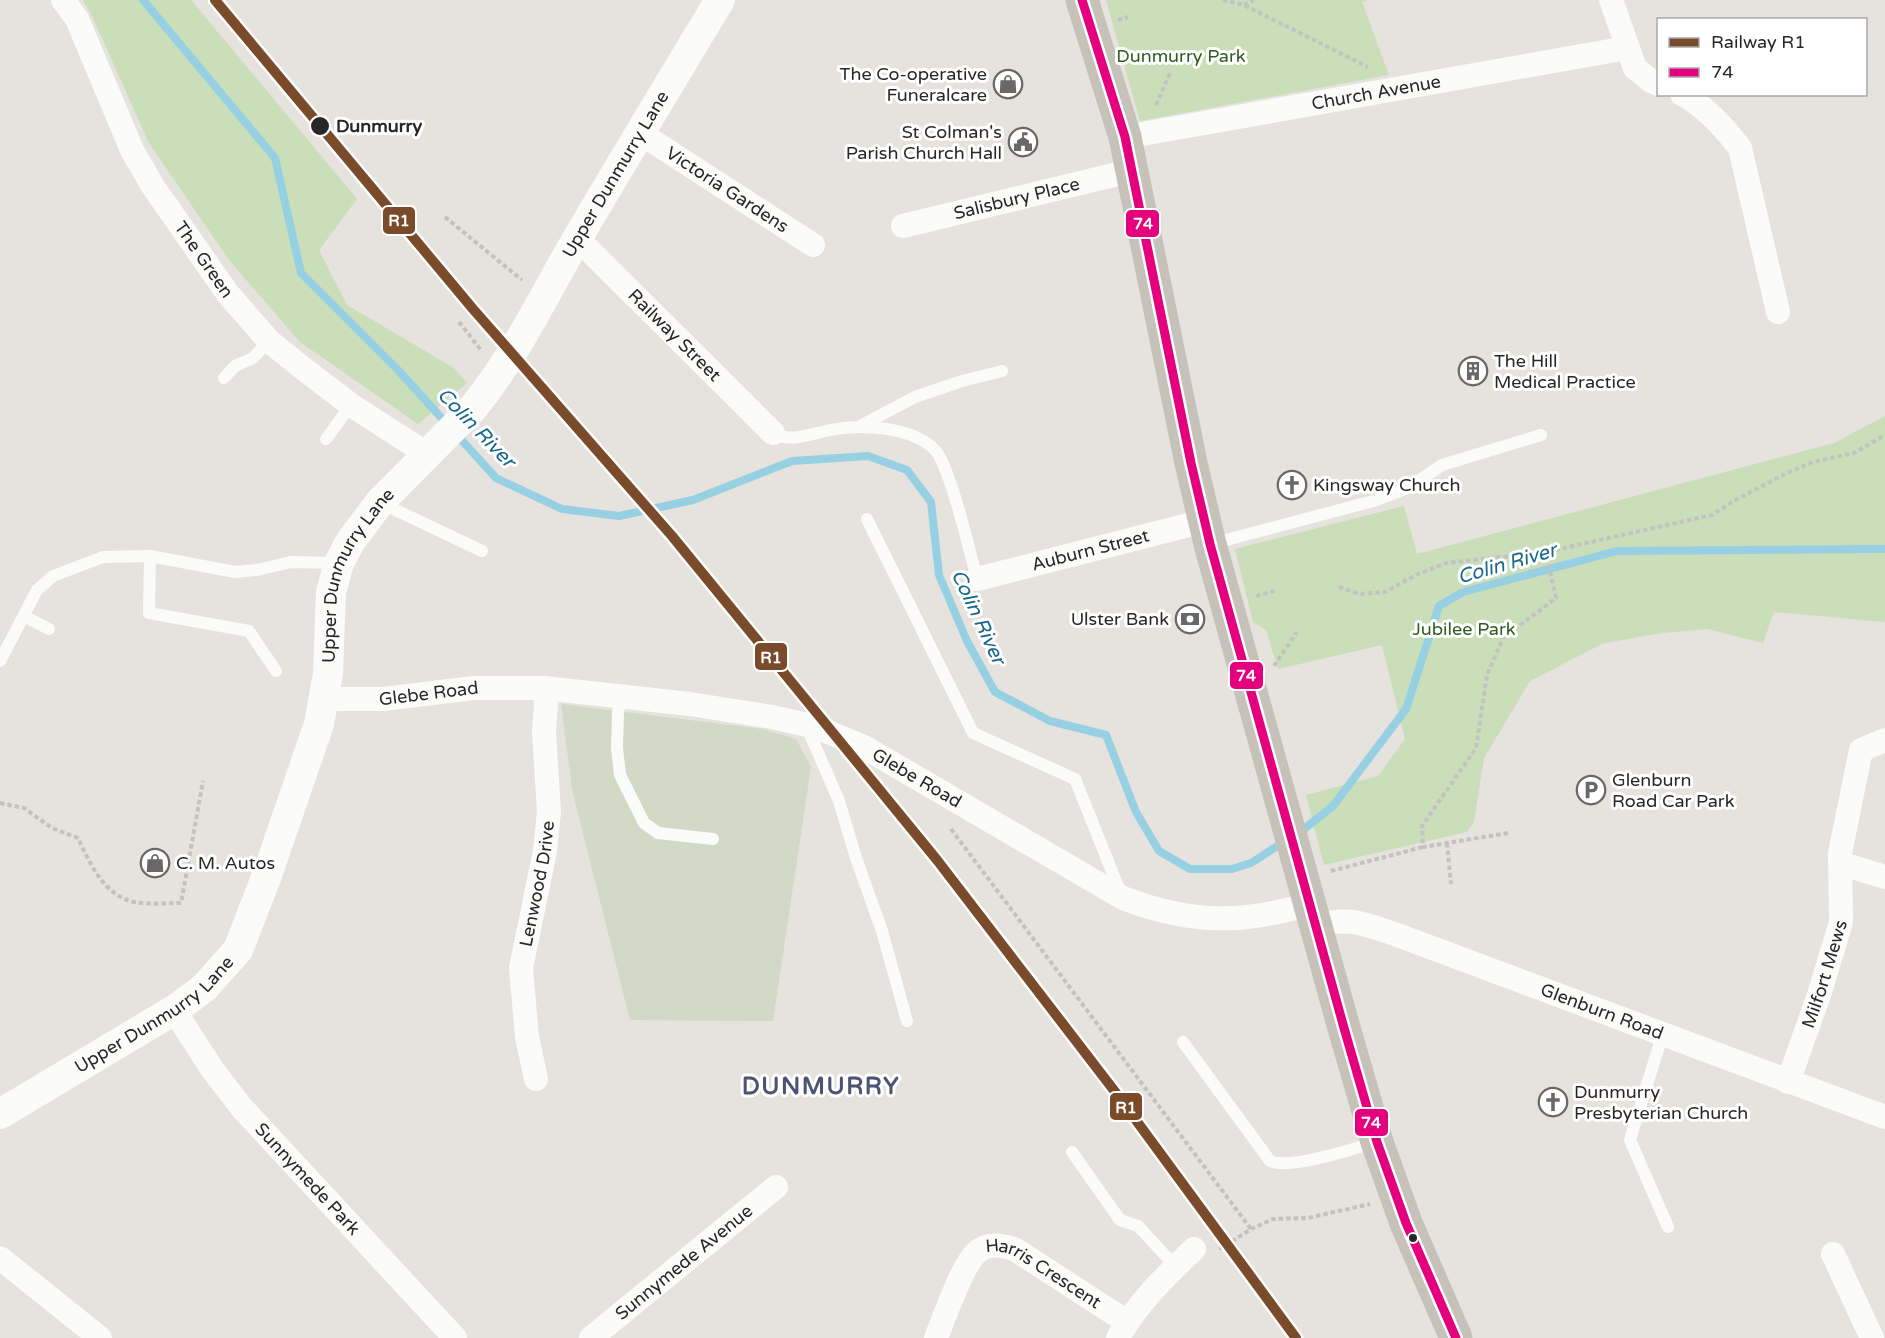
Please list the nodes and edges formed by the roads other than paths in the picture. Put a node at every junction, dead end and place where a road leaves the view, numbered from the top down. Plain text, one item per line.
1 (63, 0) edge
2 (1082, 0) edge
3 (1611, 0) edge
4 (717, 1) edge
5 (1627, 48) junction
6 (1657, 83) edge
7 (1685, 96) edge
8 (640, 133) junction
9 (1125, 137) junction
10 (1130, 171) junction
11 (903, 226) dead end
12 (576, 242) junction
13 (813, 245) dead end
14 (1778, 312) dead end
15 (269, 341) junction
16 (1002, 370) dead end
17 (224, 378) dead end
18 (351, 405) junction
19 (856, 428) junction
20 (773, 432) joint
21 (1541, 435) dead end
22 (326, 439) dead end
23 (431, 450) junction
24 (380, 502) junction
25 (867, 519) dead end
26 (1207, 533) junction
27 (482, 551) dead end
28 (150, 556) junction
29 (339, 563) junction
30 (977, 579) joint
31 (24, 616) junction
32 (49, 629) dead end
33 (0, 661) edge
34 (276, 671) dead end
35 (544, 688) junction
36 (622, 695) junction
37 (324, 699) junction
38 (806, 725) junction
39 (1885, 740) edge
40 (713, 839) dead end
41 (1840, 863) junction
42 (1885, 877) edge
43 (1306, 892) junction
44 (1123, 898) junction
45 (174, 1010) junction
46 (907, 1021) dead end
47 (1664, 1033) junction
48 (1184, 1042) dead end
49 (536, 1079) dead end
50 (1788, 1082) junction
51 (0, 1114) edge
52 (1885, 1117) edge
53 (1377, 1142) junction
54 (1072, 1152) dead end
55 (776, 1187) dead end
56 (1668, 1227) dead end
57 (1194, 1249) road end
58 (1833, 1254) dead end
59 (0, 1258) edge
60 (1176, 1267) junction
61 (1123, 1330) edge
62 (100, 1338) edge
63 (455, 1338) edge
64 (591, 1338) edge
65 (936, 1338) edge
66 (1456, 1338) edge
67 (1872, 1338) edge

1 - 15 street, The Green
2 - 9 main road
3 - 5 street
4 - 8 street, Upper Dunmurry Lane
5 - 6 street
5 - 9 street, Church Avenue
7 - 14 street
8 - 12 street, Upper Dunmurry Lane
8 - 13 street, Victoria Gardens
9 - 10 main road
10 - 11 street, Salisbury Place
10 - 26 main road
12 - 20 street, Railway Street
12 - 23 street, Upper Dunmurry Lane
15 - 17 lane
15 - 18 street, The Green
16 - 19 lane
18 - 22 lane
18 - 23 street, The Green
19 - 20 lane
19 - 30 lane
21 - 26 lane
23 - 24 street, Upper Dunmurry Lane
24 - 27 lane
24 - 29 street, Upper Dunmurry Lane
25 - 44 lane
26 - 30 street, Auburn Street
26 - 43 main road
28 - 29 lane
28 - 31 lane
28 - 34 lane
29 - 37 street, Upper Dunmurry Lane
31 - 32 lane
31 - 33 lane
35 - 36 street, Glebe Road
35 - 37 street, Glebe Road
35 - 49 street, Lenwood Drive
36 - 38 street, Glebe Road
36 - 40 lane
37 - 45 street, Upper Dunmurry Lane
38 - 44 street, Glebe Road
38 - 46 lane
39 - 41 street, Milfort Mews
41 - 42 street
41 - 50 street, Milfort Mews
43 - 44 street, Glebe Road
43 - 47 street, Glenburn Road
43 - 53 main road
45 - 51 street, Upper Dunmurry Lane
45 - 63 street, Sunnymede Park
47 - 50 street, Glenburn Road
47 - 56 lane
48 - 53 lane
50 - 52 street, Glenburn Road
53 - 66 main road
54 - 60 lane
55 - 64 street, Sunnymede Avenue
57 - 60 street
58 - 67 street
59 - 62 street
60 - 61 street
61 - 65 street, Harris Crescent

